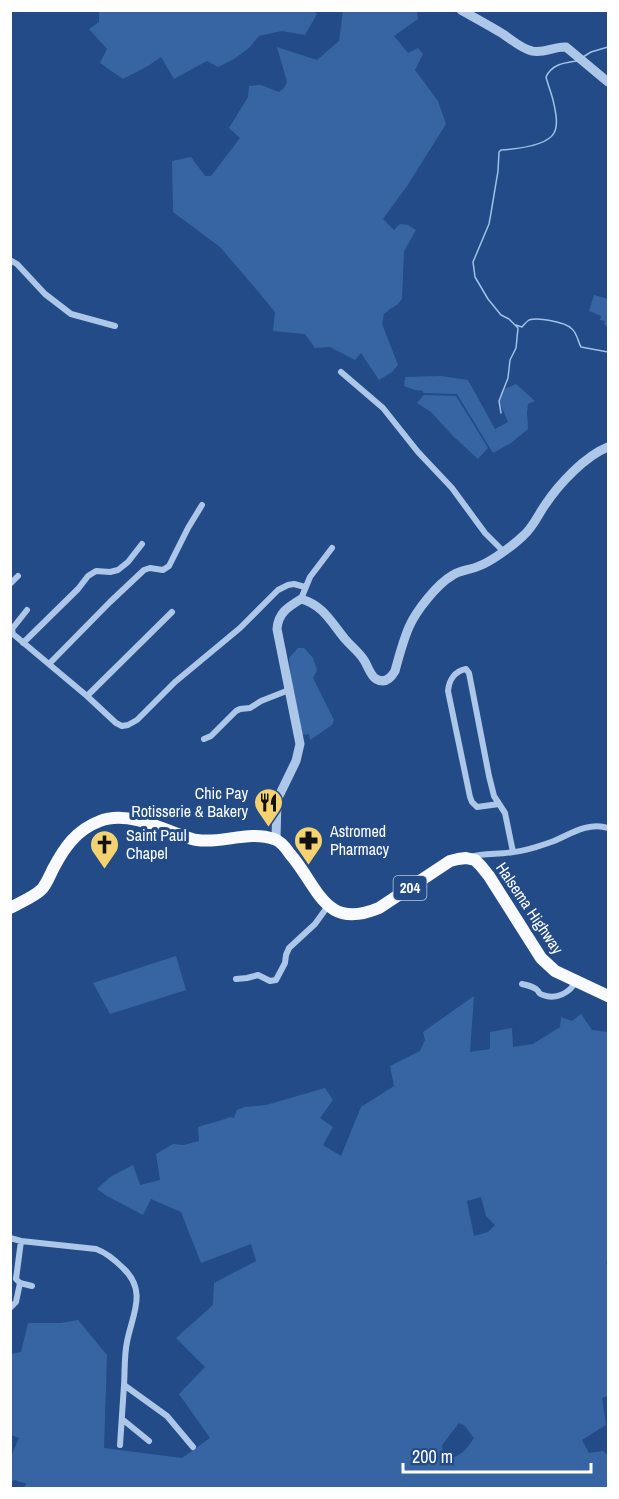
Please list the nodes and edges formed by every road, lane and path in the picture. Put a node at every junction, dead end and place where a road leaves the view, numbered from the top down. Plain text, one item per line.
1 (461, 10) edge
2 (609, 82) edge
3 (10, 260) edge
4 (115, 326) dead end
5 (341, 372) dead end
6 (609, 447) edge
7 (202, 505) dead end
8 (142, 544) dead end
9 (332, 548) dead end
10 (503, 551) junction
11 (18, 576) dead end
12 (10, 584) edge
13 (305, 587) junction
14 (300, 599) junction
15 (27, 610) dead end
16 (172, 612) dead end
17 (23, 643) junction
18 (49, 664) junction
19 (289, 690) junction
20 (87, 696) junction
21 (204, 739) dead end
22 (499, 804) junction
23 (609, 828) edge
24 (276, 839) junction
25 (513, 852) junction
26 (466, 858) junction
27 (328, 906) junction
28 (10, 908) edge
29 (236, 979) dead end
30 (576, 981) junction
31 (522, 984) dead end
32 (609, 996) edge
33 (10, 1238) edge
34 (21, 1241) junction
35 (20, 1283) junction
36 (32, 1286) dead end
37 (10, 1308) edge
38 (124, 1385) junction
39 (122, 1419) junction
40 (149, 1442) dead end
41 (120, 1445) dead end
42 (193, 1447) dead end

1 - 2 street
3 - 4 street
5 - 10 street
6 - 10 street
7 - 18 street
8 - 17 street
9 - 13 street
10 - 14 street
11 - 12 street
13 - 14 street
13 - 20 street
14 - 19 street
15 - 17 street
16 - 20 street
17 - 18 street
18 - 20 street
19 - 21 street
19 - 24 street
22 - 22 street
22 - 25 street
23 - 25 street
24 - 27 highway
24 - 28 highway
25 - 26 street
26 - 27 highway, 204
26 - 30 highway, Halsema Highway
27 - 29 street
30 - 31 street
30 - 32 highway, Halsema Highway
33 - 34 street
34 - 35 street
34 - 38 street
35 - 36 street
35 - 37 street
38 - 39 street
38 - 42 street
39 - 40 street
39 - 41 street

